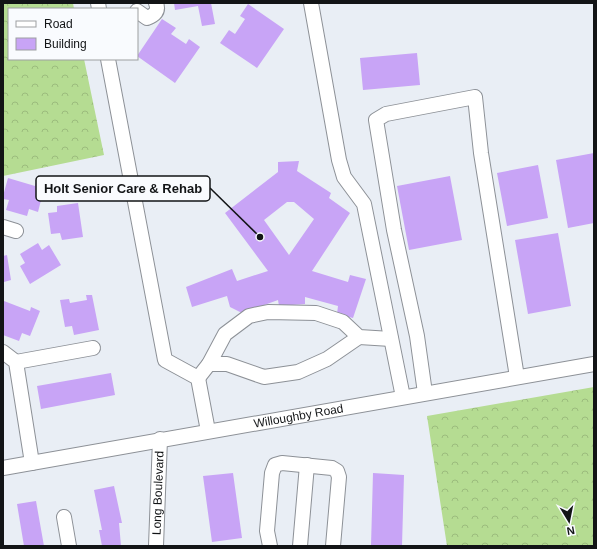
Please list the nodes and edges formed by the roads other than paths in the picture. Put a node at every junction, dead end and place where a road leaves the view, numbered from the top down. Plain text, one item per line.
1 (156, 3) edge
2 (311, 3) edge
3 (138, 11) edge
4 (108, 60) edge
5 (3, 227) edge
6 (16, 231) dead end
7 (359, 337) junction
8 (391, 339) junction
9 (93, 348) dead end
10 (3, 352) edge
11 (16, 362) junction
12 (209, 364) junction
13 (594, 364) edge
14 (518, 377) junction
15 (198, 378) junction
16 (425, 393) junction
17 (403, 397) junction
18 (208, 431) junction
19 (160, 439) junction
20 (32, 463) junction
21 (307, 466) junction
22 (3, 468) edge
23 (64, 517) dead end
24 (69, 546) edge
25 (156, 546) edge
26 (270, 546) edge
27 (300, 546) edge
28 (333, 546) edge

1 - 3 street
2 - 8 street
4 - 15 street
5 - 6 street
7 - 8 street
7 - 12 street
7 - 12 street
8 - 17 street
9 - 11 street
10 - 11 street
11 - 20 street
12 - 15 street
13 - 14 street, Willoughby Road
14 - 16 street, Willoughby Road
14 - 16 street
15 - 18 street
16 - 17 street, Willoughby Road
17 - 18 street, Willoughby Road
18 - 19 street, Willoughby Road
19 - 20 street, Willoughby Road
19 - 25 street, Long Boulevard
20 - 22 street, Willoughby Road
21 - 26 street
21 - 27 street
21 - 28 street
23 - 24 street

